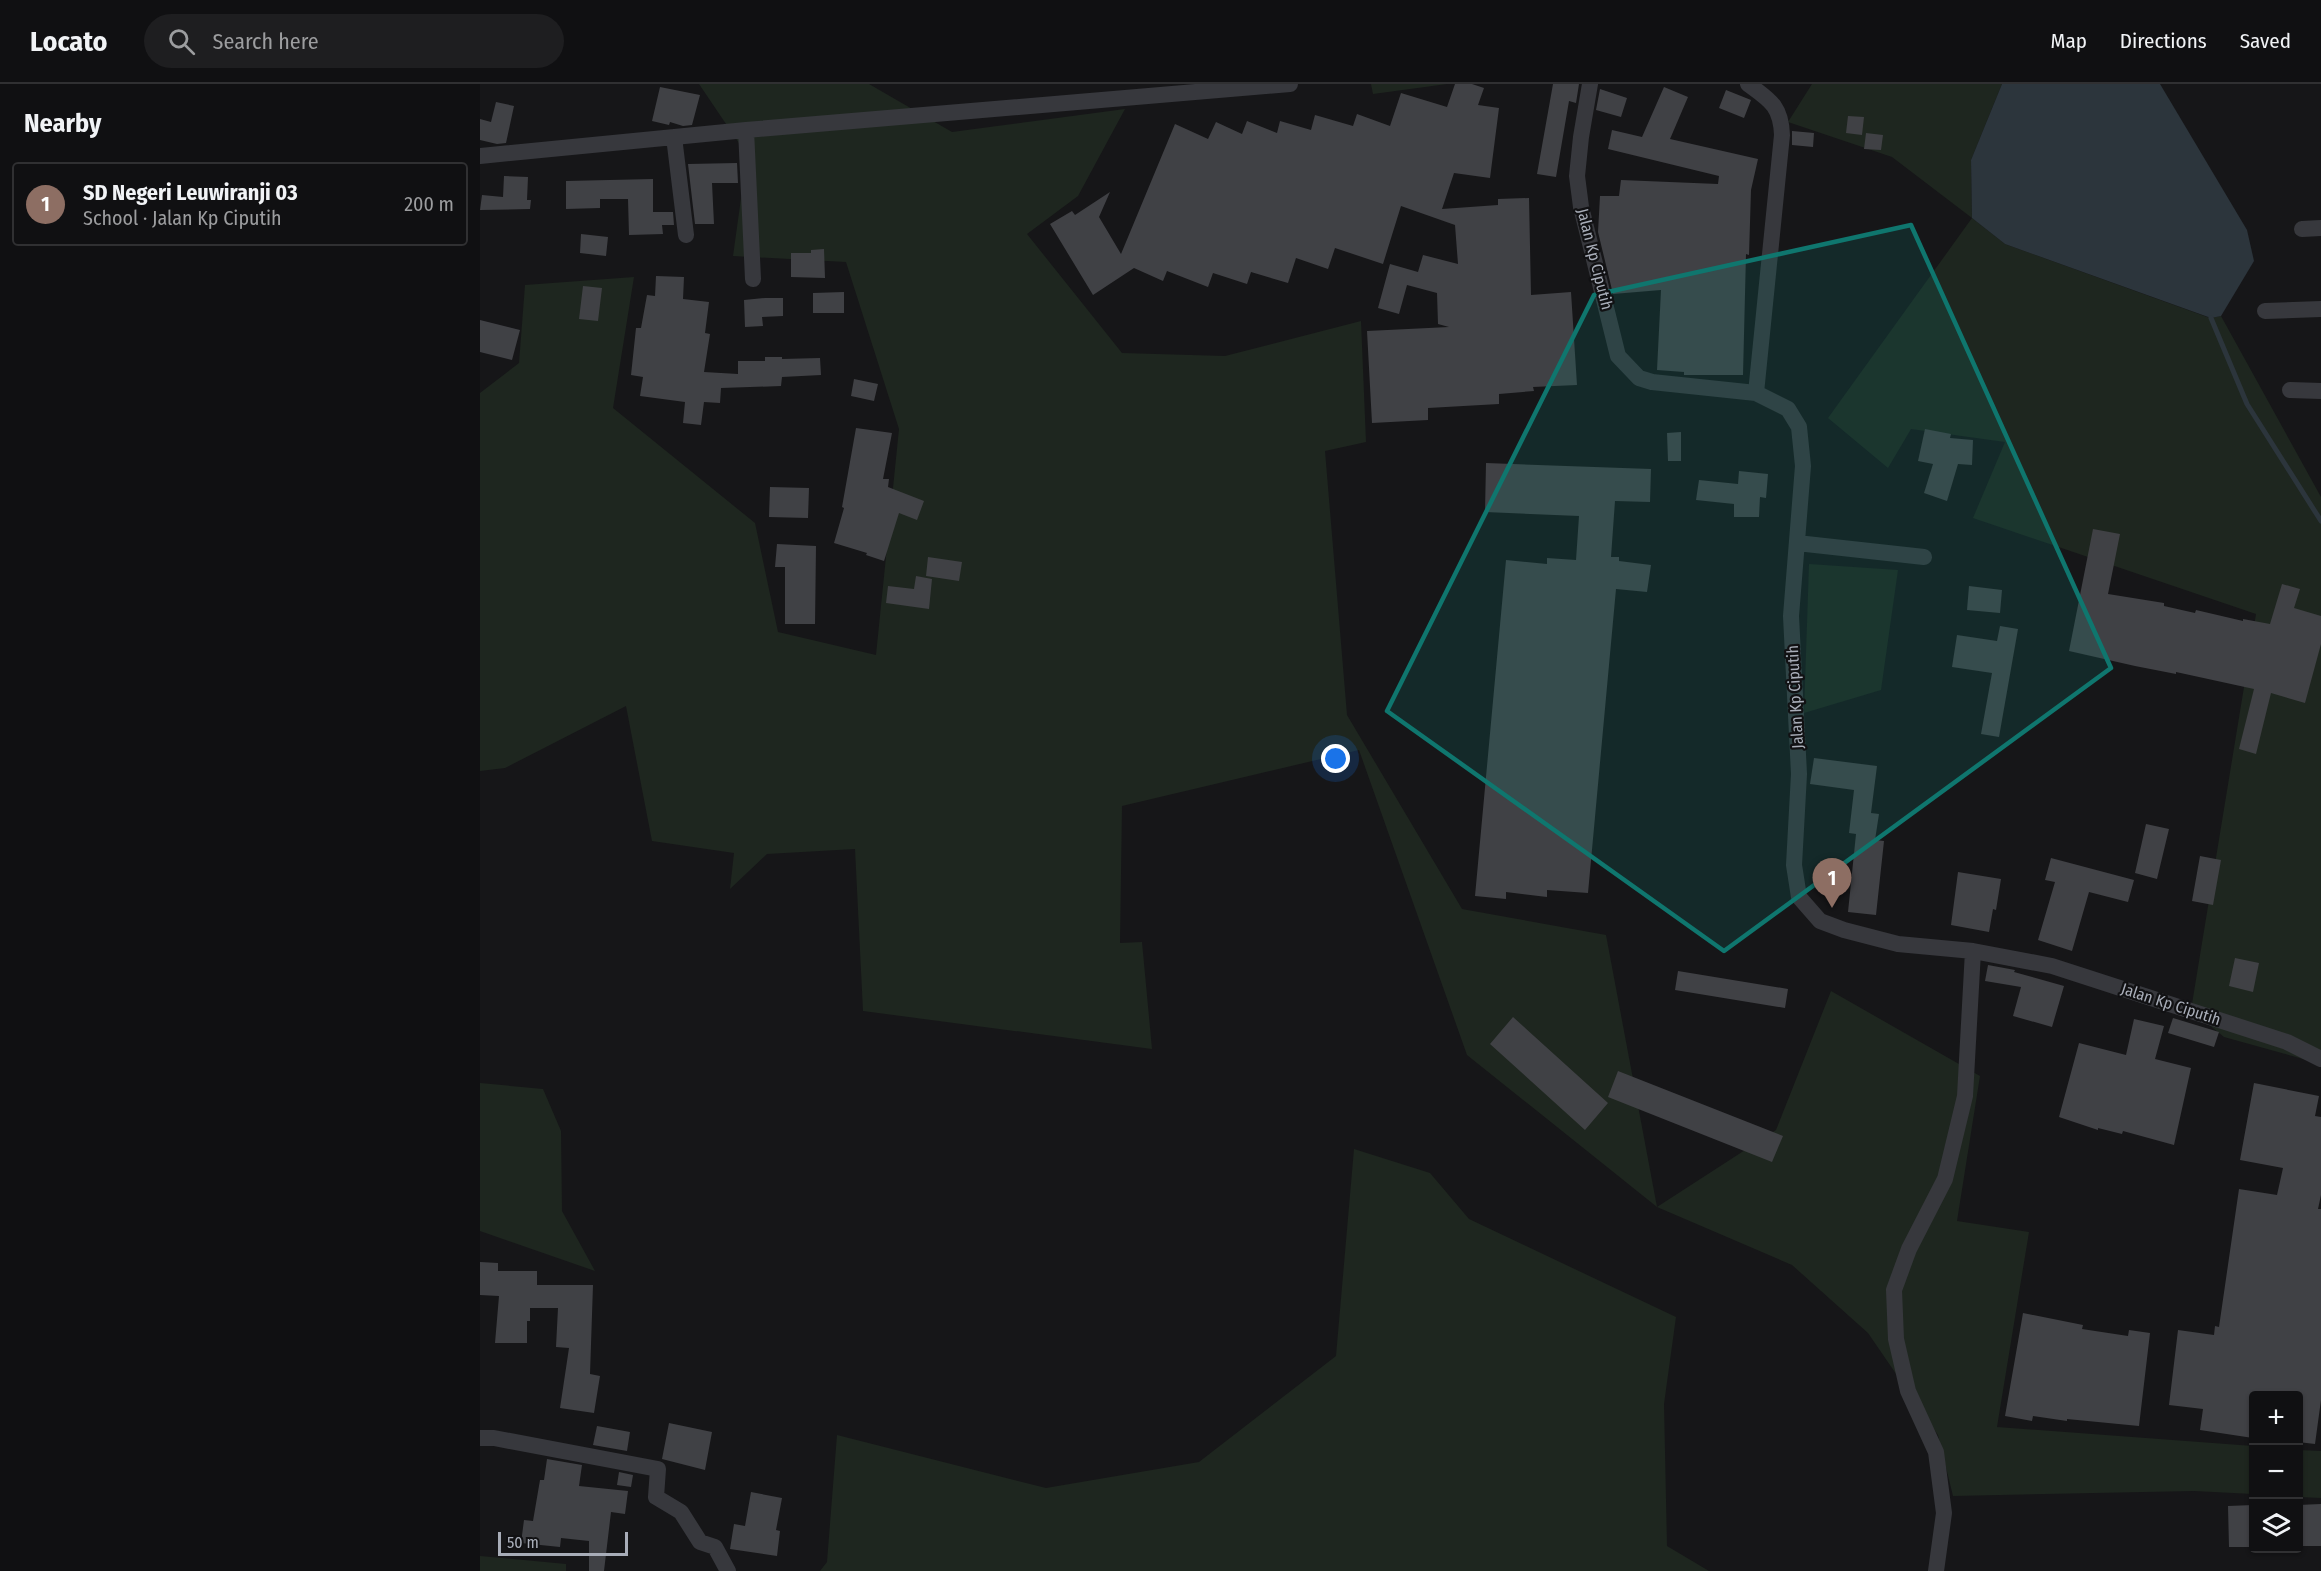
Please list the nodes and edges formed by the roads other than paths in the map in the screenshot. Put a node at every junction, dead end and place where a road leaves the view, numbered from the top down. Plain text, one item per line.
1 (1290, 84) edge
2 (1590, 84) edge
3 (1748, 84) edge
4 (1180, 88) edge
5 (746, 130) junction
6 (674, 137) junction
7 (480, 156) edge
8 (2321, 228) edge
9 (2302, 229) dead end
10 (686, 235) dead end
11 (753, 279) dead end
12 (2321, 309) edge
13 (2265, 311) dead end
14 (2290, 390) dead end
15 (2321, 391) edge
16 (1756, 393) junction
17 (1797, 543) junction
18 (1924, 558) dead end
19 (1973, 951) junction
20 (2321, 1059) edge
21 (480, 1438) edge
22 (728, 1571) edge
23 (1936, 1571) edge

1 - 4 street
2 - 16 street, Jalan Kp Ciputih
3 - 16 street
4 - 5 street
5 - 6 street
5 - 11 street
6 - 7 street
6 - 10 street
8 - 9 street
12 - 13 street
14 - 15 street
16 - 17 street, Jalan Kp Ciputih
17 - 18 street
17 - 19 street, Jalan Kp Ciputih
19 - 20 street, Jalan Kp Ciputih
19 - 23 street
21 - 22 street

